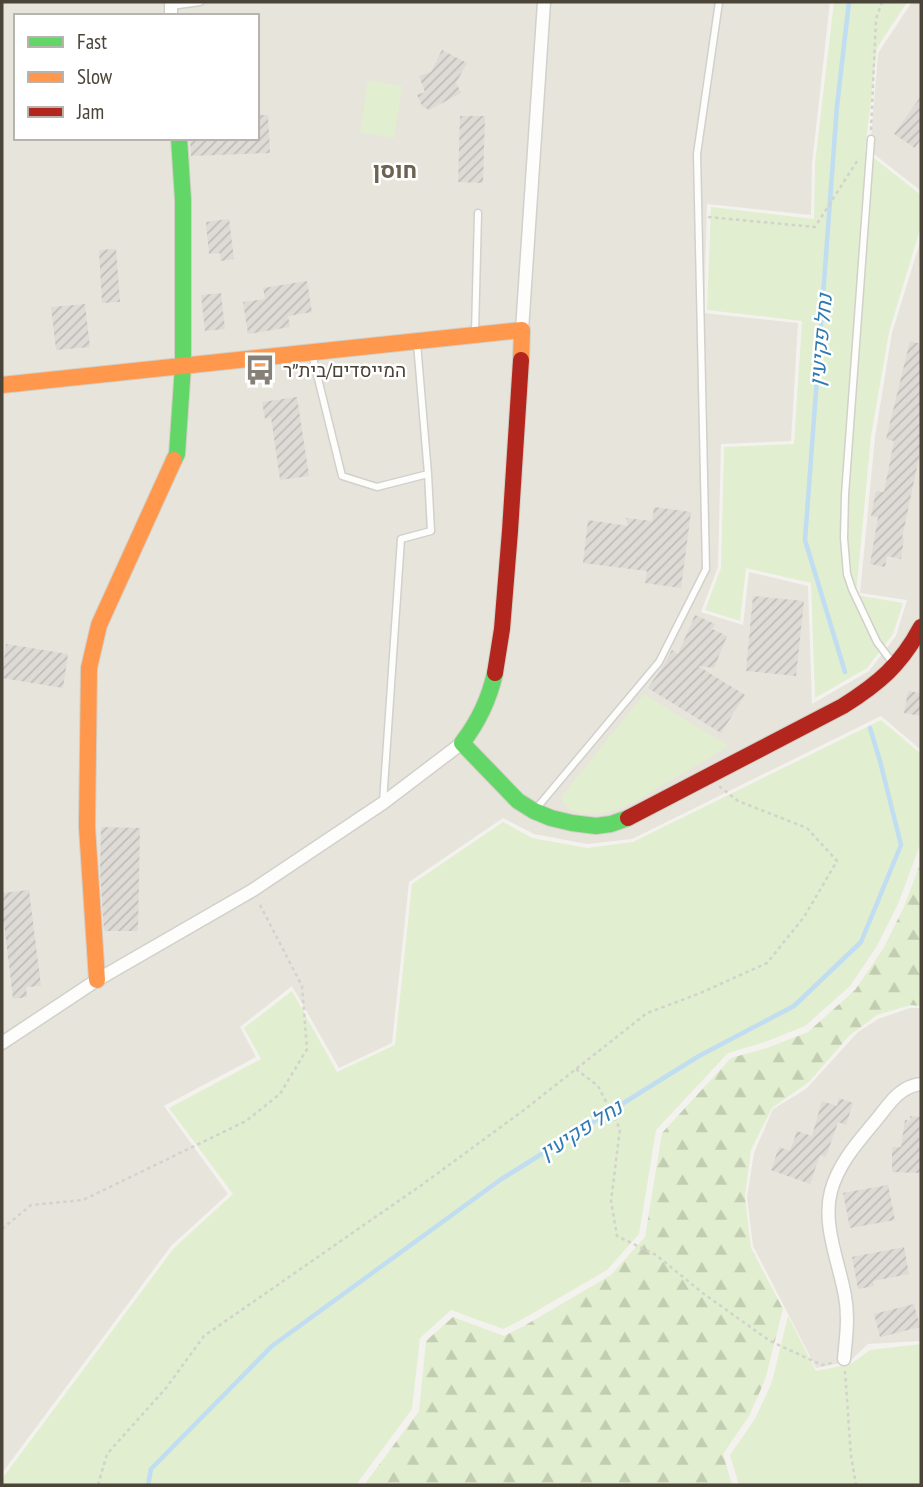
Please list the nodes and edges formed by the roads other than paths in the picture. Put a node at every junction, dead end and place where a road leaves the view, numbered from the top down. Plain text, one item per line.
1 (200, 2) edge
2 (544, 2) edge
3 (719, 2) edge
4 (171, 8) edge
5 (871, 139) road end
6 (179, 140) edge
7 (478, 213) dead end
8 (522, 330) junction
9 (474, 335) junction
10 (417, 341) junction
11 (312, 352) junction
12 (183, 366) junction
13 (2, 385) edge
14 (428, 474) junction
15 (921, 627) edge
16 (896, 667) junction
17 (462, 743) junction
18 (383, 803) junction
19 (534, 811) junction
20 (97, 980) junction
21 (2, 1043) edge
22 (921, 1084) edge
23 (844, 1359) road end

1 - 4 lane
2 - 8 street
3 - 19 lane
5 - 16 lane
6 - 12 street
7 - 9 lane
8 - 9 street
8 - 17 street
9 - 10 street
10 - 11 street
10 - 14 lane
11 - 12 street
11 - 14 lane
12 - 13 street
12 - 20 street
14 - 18 lane
15 - 16 street
16 - 19 street
17 - 18 street
17 - 19 street
18 - 20 street
20 - 21 street
22 - 23 street

